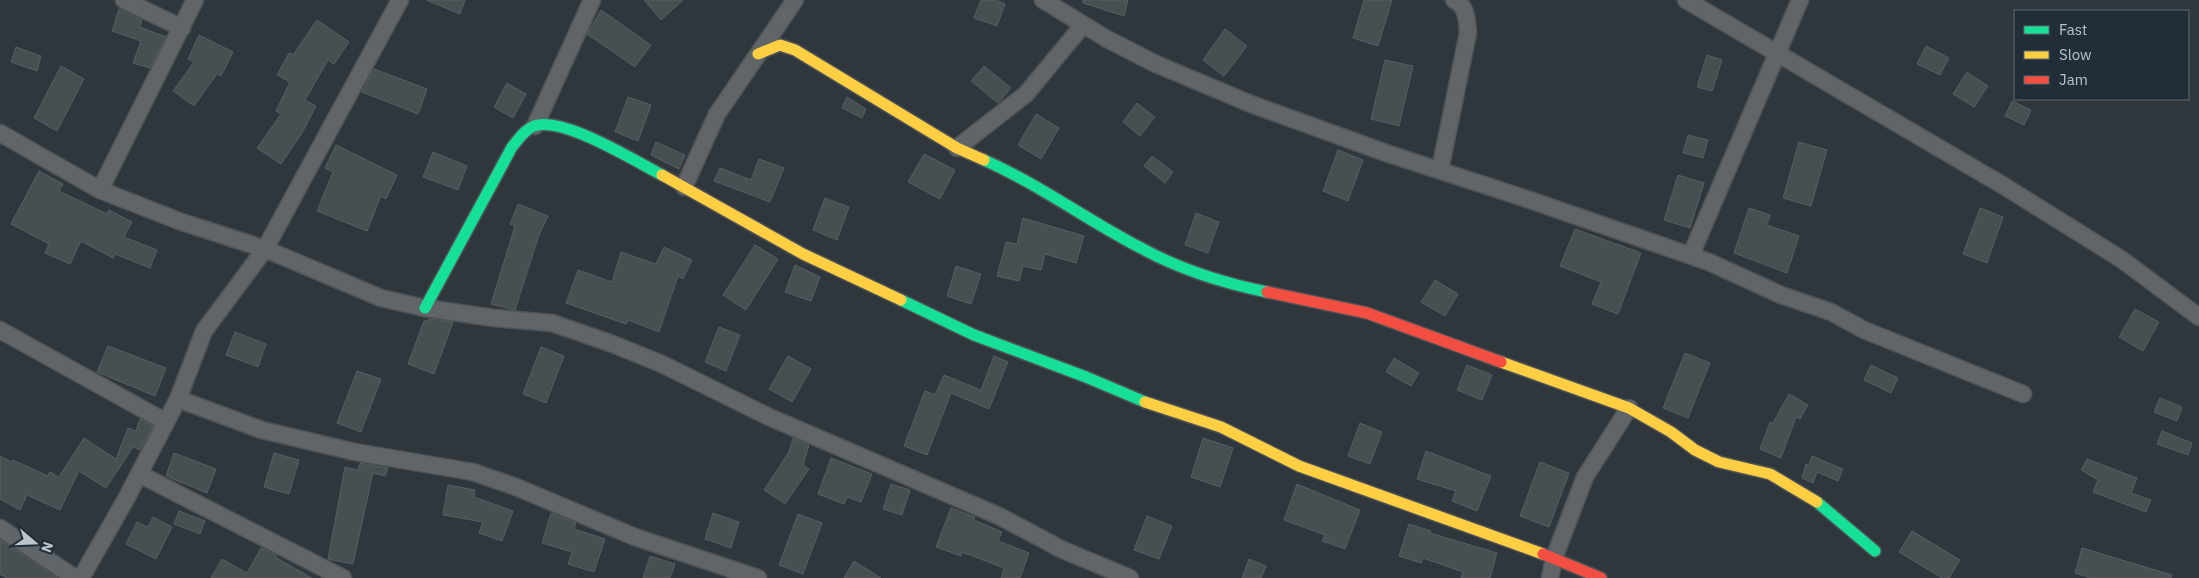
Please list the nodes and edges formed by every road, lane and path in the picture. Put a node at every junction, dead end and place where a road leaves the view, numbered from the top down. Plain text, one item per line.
1 (124, 0) edge
2 (195, 0) edge
3 (400, 0) edge
4 (592, 0) edge
5 (795, 0) edge
6 (1043, 0) edge
7 (1454, 0) edge
8 (1686, 0) edge
9 (1800, 0) edge
10 (1083, 24) dead end
11 (182, 28) junction
12 (758, 54) junction
13 (1776, 54) junction
14 (535, 126) junction
15 (0, 133) edge
16 (957, 148) junction
17 (1440, 170) junction
18 (684, 187) junction
19 (100, 190) junction
20 (265, 249) junction
21 (1691, 255) junction
22 (425, 308) junction
23 (2199, 317) edge
24 (0, 330) edge
25 (2024, 394) dead end
26 (178, 399) junction
27 (1629, 408) junction
28 (166, 422) junction
29 (139, 474) junction
30 (0, 528) edge
31 (1875, 551) dead end
32 (1554, 558) junction
33 (75, 578) edge
34 (81, 578) edge
35 (343, 578) edge
36 (758, 578) edge
37 (1130, 578) edge
38 (1550, 578) edge
39 (1600, 578) edge

1 - 11 street
2 - 11 street
3 - 20 street
4 - 14 street
5 - 12 street
6 - 17 street
7 - 17 street
8 - 13 street
9 - 13 street
10 - 16 street
11 - 19 street
12 - 16 street
12 - 18 street
13 - 21 street
13 - 23 street
14 - 18 street
14 - 22 street
15 - 19 street
16 - 27 street
17 - 21 street
18 - 32 street
19 - 20 street
20 - 22 street
20 - 26 street
21 - 25 street
22 - 37 street
24 - 28 street
26 - 28 street
26 - 36 street
27 - 31 street
27 - 32 street
28 - 29 street
29 - 34 street
29 - 35 street
30 - 33 street
32 - 38 street
32 - 39 street

